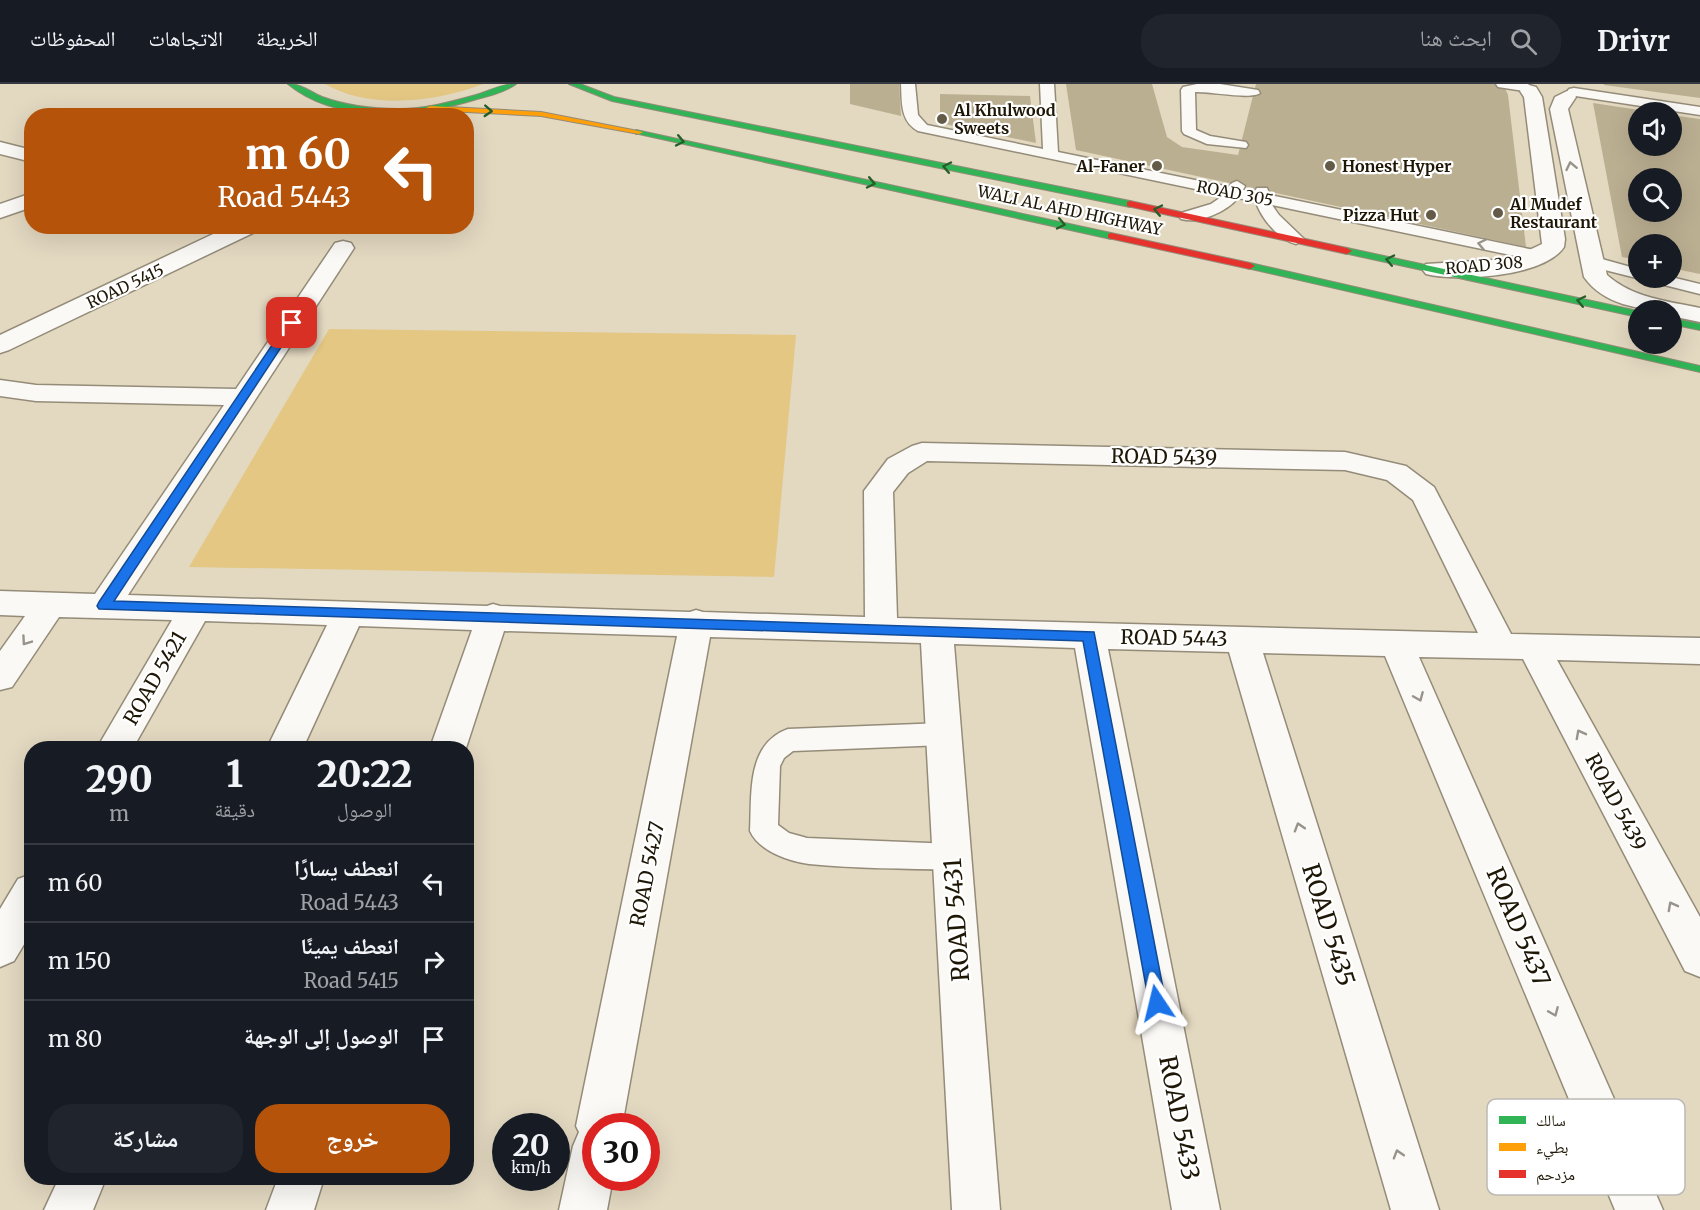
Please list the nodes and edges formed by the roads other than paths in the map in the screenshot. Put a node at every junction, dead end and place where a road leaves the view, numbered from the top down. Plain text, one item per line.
1 (292, 84) edge
2 (512, 84) edge
3 (573, 84) edge
4 (908, 84) edge
5 (1047, 84) edge
6 (1503, 84) edge
7 (1525, 88) edge
8 (1569, 91) edge
9 (1252, 93) dead end
10 (345, 108) edge
11 (430, 108) edge
12 (474, 110) edge
13 (1700, 111) edge
14 (1240, 145) dead end
15 (0, 148) edge
16 (24, 154) edge
17 (1052, 156) junction
18 (1235, 189) junction
19 (1262, 195) junction
20 (24, 202) edge
21 (0, 212) edge
22 (1187, 216) junction
23 (232, 234) edge
24 (1296, 239) junction
25 (343, 248) dead end
26 (1539, 256) junction
27 (1591, 261) junction
28 (1434, 269) junction
29 (1628, 271) edge
30 (1682, 285) edge
31 (1700, 289) edge
32 (1628, 312) edge
33 (1700, 315) edge
34 (1682, 323) edge
35 (1700, 327) edge
36 (0, 345) edge
37 (1700, 369) edge
38 (0, 388) edge
39 (242, 397) junction
40 (0, 603) edge
41 (51, 604) junction
42 (104, 606) junction
43 (196, 608) junction
44 (349, 612) junction
45 (493, 616) junction
46 (696, 622) junction
47 (881, 628) junction
48 (938, 630) junction
49 (1089, 636) junction
50 (1242, 639) junction
51 (1396, 643) junction
52 (1517, 646) junction
53 (1694, 659) edge
54 (0, 677) edge
55 (944, 734) junction
56 (119, 741) edge
57 (288, 741) edge
58 (450, 741) edge
59 (953, 857) junction
60 (24, 906) edge
61 (0, 947) edge
62 (1700, 957) edge
63 (1591, 1099) edge
64 (602, 1113) edge
65 (80, 1185) edge
66 (299, 1185) edge
67 (587, 1191) edge
68 (1633, 1195) edge
69 (68, 1210) edge
70 (290, 1210) edge
71 (583, 1210) edge
72 (976, 1210) edge
73 (1196, 1210) edge
74 (1414, 1210) edge
75 (1639, 1210) edge

1 - 10 main road
2 - 11 main road
22 -> 3 main road, WALI AL AHD HIGHWAY
4 - 17 lane, ROAD 305
5 - 17 lane
6 - 7 lane
7 - 8 street
7 - 26 street, ROAD 308
8 - 13 lane
27 -> 8 street
9 - 14 lane
12 -> 37 main road, WALI AL AHD HIGHWAY
15 - 16 street
17 - 18 lane, ROAD 305
18 - 19 lane, ROAD 305
18 - 22 lane
19 - 24 lane
26 -> 19 lane, ROAD 305
20 - 21 street
22 - 24 main road, WALI AL AHD HIGHWAY
23 - 36 street, ROAD 5415
28 -> 24 main road, WALI AL AHD HIGHWAY
25 - 39 street
26 - 28 street, ROAD 308
27 - 29 lane
27 - 33 street
32 -> 28 main road, WALI AL AHD HIGHWAY
30 - 31 lane
34 - 35 main road
38 - 39 street
39 - 42 street
40 - 41 street, ROAD 5443
41 - 42 street, ROAD 5443
41 -> 54 street
42 - 43 street, ROAD 5443
43 - 44 street, ROAD 5443
43 - 56 street, ROAD 5421
44 - 45 street, ROAD 5443
44 - 57 street
45 - 46 street, ROAD 5443
45 - 58 street
46 - 47 street, ROAD 5443
46 - 64 street, ROAD 5427
47 - 48 street, ROAD 5443
47 - 52 street, ROAD 5439
48 - 49 street, ROAD 5443
48 - 55 street, ROAD 5431
49 - 50 street, ROAD 5443
49 - 73 street, ROAD 5433
50 - 51 street, ROAD 5443
74 -> 50 street, ROAD 5435
51 - 52 street, ROAD 5443
51 -> 63 street, ROAD 5437
52 - 53 street, ROAD 5443
62 -> 52 street, ROAD 5439
55 - 59 street, ROAD 5431
55 - 59 lane
59 - 72 street, ROAD 5431
60 - 61 street
65 - 69 street
66 - 70 street
67 - 71 street
68 -> 75 street, ROAD 5437

